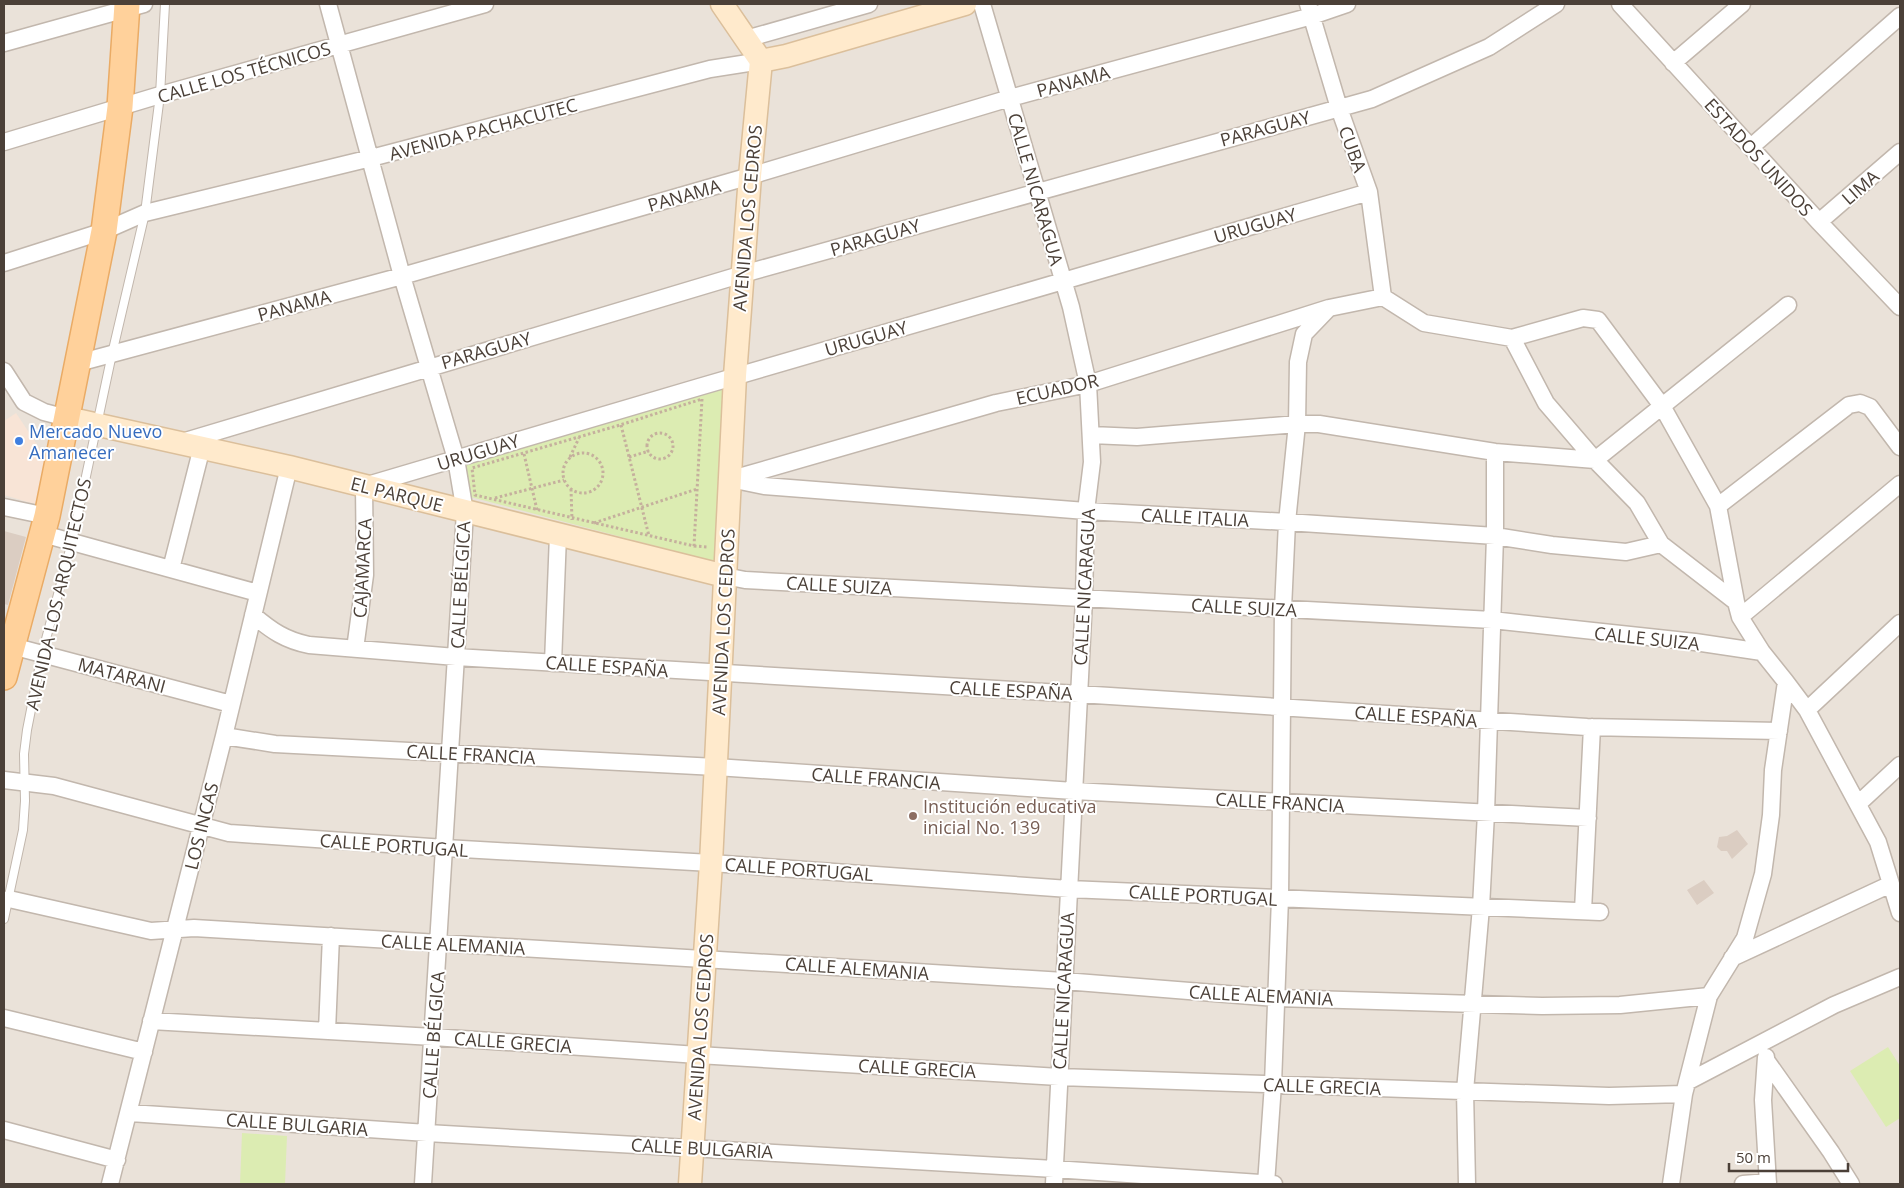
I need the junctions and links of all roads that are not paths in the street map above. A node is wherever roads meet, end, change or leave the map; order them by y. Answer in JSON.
{"nodes":[{"id":1,"x":164,"y":4,"type":"edge"},
{"id":2,"x":328,"y":4,"type":"edge"},
{"id":3,"x":485,"y":4,"type":"edge"},
{"id":4,"x":722,"y":4,"type":"edge"},
{"id":5,"x":869,"y":4,"type":"edge"},
{"id":6,"x":965,"y":4,"type":"edge"},
{"id":7,"x":982,"y":4,"type":"edge"},
{"id":8,"x":1347,"y":4,"type":"edge"},
{"id":9,"x":1556,"y":4,"type":"edge"},
{"id":10,"x":1620,"y":4,"type":"edge"},
{"id":11,"x":1742,"y":4,"type":"edge"},
{"id":12,"x":133,"y":5,"type":"edge"},
{"id":13,"x":1310,"y":10,"type":"edge"},
{"id":14,"x":1900,"y":16,"type":"edge"},
{"id":15,"x":746,"y":39,"type":"junction"},
{"id":16,"x":4,"y":43,"type":"edge"},
{"id":17,"x":341,"y":44,"type":"junction"},
{"id":18,"x":761,"y":61,"type":"junction"},
{"id":19,"x":1673,"y":63,"type":"junction"},
{"id":20,"x":160,"y":95,"type":"junction"},
{"id":21,"x":1010,"y":98,"type":"junction"},
{"id":22,"x":120,"y":107,"type":"junction"},
{"id":23,"x":1339,"y":108,"type":"junction"},
{"id":24,"x":4,"y":142,"type":"edge"},
{"id":25,"x":1751,"y":147,"type":"junction"},
{"id":26,"x":1900,"y":152,"type":"edge"},
{"id":27,"x":372,"y":158,"type":"junction"},
{"id":28,"x":750,"y":176,"type":"junction"},
{"id":29,"x":1037,"y":191,"type":"junction"},
{"id":30,"x":1369,"y":192,"type":"junction"},
{"id":31,"x":145,"y":213,"type":"junction"},
{"id":32,"x":1819,"y":222,"type":"junction"},
{"id":33,"x":104,"y":231,"type":"junction"},
{"id":34,"x":4,"y":263,"type":"edge"},
{"id":35,"x":742,"y":274,"type":"junction"},
{"id":36,"x":402,"y":276,"type":"junction"},
{"id":37,"x":1063,"y":281,"type":"junction"},
{"id":38,"x":1383,"y":296,"type":"junction"},
{"id":39,"x":1788,"y":305,"type":"dead end"},
{"id":40,"x":1328,"y":308,"type":"junction"},
{"id":41,"x":1900,"y":308,"type":"edge"},
{"id":42,"x":1512,"y":338,"type":"junction"},
{"id":43,"x":112,"y":354,"type":"junction"},
{"id":44,"x":78,"y":363,"type":"junction"},
{"id":45,"x":430,"y":367,"type":"junction"},
{"id":46,"x":4,"y":371,"type":"edge"},
{"id":47,"x":735,"y":376,"type":"junction"},
{"id":48,"x":1088,"y":384,"type":"junction"},
{"id":49,"x":1662,"y":406,"type":"junction"},
{"id":50,"x":68,"y":418,"type":"junction"},
{"id":51,"x":98,"y":424,"type":"junction"},
{"id":52,"x":1297,"y":424,"type":"junction"},
{"id":53,"x":1091,"y":435,"type":"junction"},
{"id":54,"x":192,"y":444,"type":"junction"},
{"id":55,"x":1900,"y":447,"type":"edge"},
{"id":56,"x":1495,"y":452,"type":"junction"},
{"id":57,"x":456,"y":459,"type":"junction"},
{"id":58,"x":1595,"y":460,"type":"junction"},
{"id":59,"x":290,"y":467,"type":"junction"},
{"id":60,"x":730,"y":479,"type":"junction"},
{"id":61,"x":1900,"y":484,"type":"edge"},
{"id":62,"x":364,"y":486,"type":"junction"},
{"id":63,"x":1718,"y":506,"type":"junction"},
{"id":64,"x":4,"y":507,"type":"edge"},
{"id":65,"x":1086,"y":511,"type":"junction"},
{"id":66,"x":465,"y":512,"type":"junction"},
{"id":67,"x":1288,"y":522,"type":"junction"},
{"id":68,"x":45,"y":525,"type":"junction"},
{"id":69,"x":567,"y":530,"type":"junction"},
{"id":70,"x":1496,"y":536,"type":"junction"},
{"id":71,"x":72,"y":542,"type":"junction"},
{"id":72,"x":1661,"y":544,"type":"junction"},
{"id":73,"x":171,"y":569,"type":"junction"},
{"id":74,"x":725,"y":576,"type":"junction"},
{"id":75,"x":258,"y":593,"type":"junction"},
{"id":76,"x":1084,"y":598,"type":"junction"},
{"id":77,"x":1283,"y":609,"type":"junction"},
{"id":78,"x":1738,"y":610,"type":"junction"},
{"id":79,"x":253,"y":615,"type":"junction"},
{"id":80,"x":1492,"y":620,"type":"junction"},
{"id":81,"x":1900,"y":623,"type":"edge"},
{"id":82,"x":12,"y":646,"type":"junction"},
{"id":83,"x":355,"y":649,"type":"junction"},
{"id":84,"x":1762,"y":652,"type":"junction"},
{"id":85,"x":42,"y":654,"type":"junction"},
{"id":86,"x":456,"y":656,"type":"junction"},
{"id":87,"x":553,"y":663,"type":"junction"},
{"id":88,"x":720,"y":673,"type":"junction"},
{"id":89,"x":4,"y":677,"type":"edge"},
{"id":90,"x":1786,"y":682,"type":"junction"},
{"id":91,"x":1079,"y":694,"type":"junction"},
{"id":92,"x":231,"y":704,"type":"junction"},
{"id":93,"x":1283,"y":707,"type":"junction"},
{"id":94,"x":1807,"y":710,"type":"junction"},
{"id":95,"x":1488,"y":721,"type":"junction"},
{"id":96,"x":1592,"y":728,"type":"junction"},
{"id":97,"x":1779,"y":731,"type":"junction"},
{"id":98,"x":224,"y":736,"type":"junction"},
{"id":99,"x":451,"y":753,"type":"junction"},
{"id":100,"x":1900,"y":765,"type":"edge"},
{"id":101,"x":716,"y":767,"type":"junction"},
{"id":102,"x":4,"y":780,"type":"edge"},
{"id":103,"x":25,"y":782,"type":"junction"},
{"id":104,"x":1074,"y":792,"type":"junction"},
{"id":105,"x":1281,"y":802,"type":"junction"},
{"id":106,"x":1858,"y":804,"type":"junction"},
{"id":107,"x":1486,"y":813,"type":"junction"},
{"id":108,"x":1588,"y":818,"type":"junction"},
{"id":109,"x":201,"y":826,"type":"junction"},
{"id":110,"x":445,"y":848,"type":"junction"},
{"id":111,"x":711,"y":863,"type":"junction"},
{"id":112,"x":1891,"y":884,"type":"junction"},
{"id":113,"x":1069,"y":889,"type":"junction"},
{"id":114,"x":1280,"y":898,"type":"junction"},
{"id":115,"x":9,"y":899,"type":"junction"},
{"id":116,"x":1481,"y":907,"type":"junction"},
{"id":117,"x":1583,"y":911,"type":"junction"},
{"id":118,"x":1600,"y":912,"type":"dead end"},
{"id":119,"x":1900,"y":912,"type":"edge"},
{"id":120,"x":4,"y":920,"type":"edge"},
{"id":121,"x":175,"y":929,"type":"junction"},
{"id":122,"x":331,"y":936,"type":"junction"},
{"id":123,"x":439,"y":943,"type":"junction"},
{"id":124,"x":1732,"y":958,"type":"junction"},
{"id":125,"x":705,"y":959,"type":"junction"},
{"id":126,"x":1900,"y":977,"type":"edge"},
{"id":127,"x":1064,"y":981,"type":"junction"},
{"id":128,"x":1709,"y":996,"type":"junction"},
{"id":129,"x":1277,"y":998,"type":"junction"},
{"id":130,"x":1473,"y":1003,"type":"junction"},
{"id":131,"x":4,"y":1018,"type":"edge"},
{"id":132,"x":151,"y":1021,"type":"junction"},
{"id":133,"x":327,"y":1031,"type":"junction"},
{"id":134,"x":433,"y":1037,"type":"junction"},
{"id":135,"x":1768,"y":1040,"type":"junction"},
{"id":136,"x":144,"y":1052,"type":"junction"},
{"id":137,"x":698,"y":1055,"type":"junction"},
{"id":138,"x":1766,"y":1060,"type":"junction"},
{"id":139,"x":1059,"y":1077,"type":"junction"},
{"id":140,"x":1274,"y":1084,"type":"junction"},
{"id":141,"x":1685,"y":1088,"type":"junction"},
{"id":142,"x":1465,"y":1091,"type":"junction"},
{"id":143,"x":130,"y":1112,"type":"junction"},
{"id":144,"x":4,"y":1130,"type":"edge"},
{"id":145,"x":427,"y":1133,"type":"junction"},
{"id":146,"x":692,"y":1148,"type":"junction"},
{"id":147,"x":117,"y":1160,"type":"junction"},
{"id":148,"x":1054,"y":1177,"type":"edge"},
{"id":149,"x":1768,"y":1183,"type":"edge"},
{"id":150,"x":110,"y":1184,"type":"edge"},
{"id":151,"x":424,"y":1184,"type":"edge"},
{"id":152,"x":690,"y":1184,"type":"edge"},
{"id":153,"x":1266,"y":1184,"type":"edge"},
{"id":154,"x":1274,"y":1184,"type":"edge"},
{"id":155,"x":1467,"y":1184,"type":"edge"},
{"id":156,"x":1671,"y":1184,"type":"edge"},
{"id":157,"x":1743,"y":1184,"type":"edge"},
{"id":158,"x":1851,"y":1184,"type":"edge"}],
"edges":[{"from":1,"to":20,"type":"lane","name":"AVENIDA LOS ARQUITECTOS"},
{"from":2,"to":17,"type":"street","name":"CALLE BÉLGICA"},
{"from":3,"to":17,"type":"street","name":"CALLE LOS TÉCNICOS"},
{"from":4,"to":15,"type":"main road"},
{"from":5,"to":15,"type":"street"},
{"from":6,"to":18,"type":"main road","name":"AVENIDA PACHACUTEC"},
{"from":7,"to":21,"type":"street","name":"CALLE NICARAGUA"},
{"from":8,"to":13,"type":"street","name":"PANAMA"},
{"from":9,"to":23,"type":"street","name":"PARAGUAY"},
{"from":10,"to":19,"type":"street","name":"ESTADOS UNIDOS"},
{"from":11,"to":19,"type":"street"},
{"from":12,"to":16,"type":"street"},
{"from":12,"to":22,"type":"main road","name":"AVENIDA LOS ARQUITECTOS"},
{"from":13,"to":21,"type":"street","name":"PANAMA"},
{"from":13,"to":23,"type":"street","name":"CUBA"},
{"from":14,"to":25,"type":"street"},
{"from":15,"to":18,"type":"main road"},
{"from":17,"to":20,"type":"street","name":"CALLE LOS TÉCNICOS"},
{"from":17,"to":27,"type":"street","name":"CALLE BÉLGICA"},
{"from":18,"to":27,"type":"street","name":"AVENIDA PACHACUTEC"},
{"from":18,"to":28,"type":"main road","name":"AVENIDA LOS CEDROS"},
{"from":19,"to":25,"type":"street","name":"ESTADOS UNIDOS"},
{"from":20,"to":22,"type":"street","name":"CALLE LOS TÉCNICOS"},
{"from":20,"to":31,"type":"lane","name":"AVENIDA LOS ARQUITECTOS"},
{"from":21,"to":28,"type":"street","name":"PANAMA"},
{"from":21,"to":29,"type":"street","name":"CALLE NICARAGUA"},
{"from":22,"to":24,"type":"street","name":"CALLE LOS TÉCNICOS"},
{"from":22,"to":33,"type":"main road","name":"AVENIDA LOS ARQUITECTOS"},
{"from":23,"to":29,"type":"street","name":"PARAGUAY"},
{"from":23,"to":30,"type":"street","name":"CUBA"},
{"from":25,"to":32,"type":"street","name":"ESTADOS UNIDOS"},
{"from":26,"to":32,"type":"street","name":"LIMA"},
{"from":27,"to":31,"type":"street","name":"AVENIDA PACHACUTEC"},
{"from":27,"to":36,"type":"street","name":"CALLE BÉLGICA"},
{"from":28,"to":35,"type":"main road","name":"AVENIDA LOS CEDROS"},
{"from":28,"to":36,"type":"street","name":"PANAMA"},
{"from":29,"to":35,"type":"street","name":"PARAGUAY"},
{"from":29,"to":37,"type":"street","name":"CALLE NICARAGUA"},
{"from":30,"to":37,"type":"street","name":"URUGUAY"},
{"from":30,"to":38,"type":"street","name":"CUBA"},
{"from":31,"to":33,"type":"street","name":"AVENIDA PACHACUTEC"},
{"from":31,"to":43,"type":"lane","name":"AVENIDA LOS ARQUITECTOS"},
{"from":32,"to":41,"type":"street","name":"ESTADOS UNIDOS"},
{"from":33,"to":34,"type":"street","name":"AVENIDA PACHACUTEC"},
{"from":33,"to":44,"type":"main road","name":"AVENIDA LOS ARQUITECTOS"},
{"from":35,"to":45,"type":"street","name":"PARAGUAY"},
{"from":35,"to":47,"type":"main road","name":"AVENIDA LOS CEDROS"},
{"from":36,"to":43,"type":"street","name":"PANAMA"},
{"from":36,"to":45,"type":"street","name":"CALLE BÉLGICA"},
{"from":37,"to":47,"type":"street","name":"URUGUAY"},
{"from":37,"to":48,"type":"street","name":"CALLE NICARAGUA"},
{"from":38,"to":40,"type":"street","name":"ECUADOR"},
{"from":38,"to":42,"type":"street"},
{"from":39,"to":49,"type":"street"},
{"from":40,"to":48,"type":"street","name":"ECUADOR"},
{"from":40,"to":52,"type":"street"},
{"from":42,"to":49,"type":"street"},
{"from":42,"to":58,"type":"street"},
{"from":43,"to":44,"type":"street","name":"PANAMA"},
{"from":43,"to":51,"type":"lane","name":"AVENIDA LOS ARQUITECTOS"},
{"from":44,"to":50,"type":"main road","name":"AVENIDA LOS ARQUITECTOS"},
{"from":45,"to":54,"type":"street","name":"PARAGUAY"},
{"from":45,"to":57,"type":"street","name":"CALLE BÉLGICA"},
{"from":46,"to":50,"type":"street"},
{"from":47,"to":57,"type":"street","name":"URUGUAY"},
{"from":47,"to":60,"type":"main road","name":"AVENIDA LOS CEDROS"},
{"from":48,"to":53,"type":"street","name":"CALLE NICARAGUA"},
{"from":48,"to":60,"type":"street","name":"ECUADOR"},
{"from":49,"to":58,"type":"street"},
{"from":49,"to":63,"type":"street"},
{"from":50,"to":51,"type":"main road","name":"EL PARQUE"},
{"from":50,"to":68,"type":"main road","name":"AVENIDA LOS ARQUITECTOS"},
{"from":51,"to":54,"type":"main road","name":"EL PARQUE"},
{"from":51,"to":71,"type":"lane","name":"AVENIDA LOS ARQUITECTOS"},
{"from":52,"to":53,"type":"street"},
{"from":52,"to":56,"type":"street"},
{"from":52,"to":67,"type":"street"},
{"from":53,"to":65,"type":"street","name":"CALLE NICARAGUA"},
{"from":54,"to":59,"type":"main road","name":"EL PARQUE"},
{"from":54,"to":73,"type":"street"},
{"from":55,"to":63,"type":"street"},
{"from":56,"to":58,"type":"street"},
{"from":56,"to":70,"type":"street"},
{"from":57,"to":62,"type":"street","name":"URUGUAY"},
{"from":57,"to":66,"type":"street","name":"CALLE BÉLGICA"},
{"from":58,"to":72,"type":"street"},
{"from":59,"to":62,"type":"main road","name":"EL PARQUE"},
{"from":59,"to":75,"type":"street","name":"LOS INCAS"},
{"from":60,"to":65,"type":"street","name":"CALLE ITALIA"},
{"from":60,"to":74,"type":"main road","name":"AVENIDA LOS CEDROS"},
{"from":61,"to":78,"type":"street"},
{"from":62,"to":66,"type":"main road","name":"EL PARQUE"},
{"from":62,"to":83,"type":"street","name":"CAJAMARCA"},
{"from":63,"to":78,"type":"street"},
{"from":64,"to":68,"type":"street"},
{"from":65,"to":67,"type":"street","name":"CALLE ITALIA"},
{"from":65,"to":76,"type":"street","name":"CALLE NICARAGUA"},
{"from":66,"to":69,"type":"main road","name":"EL PARQUE"},
{"from":66,"to":86,"type":"street","name":"CALLE BÉLGICA"},
{"from":67,"to":70,"type":"street","name":"CALLE ITALIA"},
{"from":67,"to":77,"type":"street"},
{"from":68,"to":71,"type":"street"},
{"from":68,"to":82,"type":"main road","name":"AVENIDA LOS ARQUITECTOS"},
{"from":69,"to":74,"type":"main road","name":"EL PARQUE"},
{"from":69,"to":87,"type":"street"},
{"from":70,"to":72,"type":"street","name":"CALLE ITALIA"},
{"from":70,"to":80,"type":"street"},
{"from":71,"to":73,"type":"street"},
{"from":71,"to":85,"type":"lane","name":"AVENIDA LOS ARQUITECTOS"},
{"from":72,"to":78,"type":"street"},
{"from":73,"to":75,"type":"street"},
{"from":74,"to":76,"type":"street","name":"CALLE SUIZA"},
{"from":74,"to":88,"type":"main road","name":"AVENIDA LOS CEDROS"},
{"from":75,"to":79,"type":"street","name":"LOS INCAS"},
{"from":76,"to":77,"type":"street","name":"CALLE SUIZA"},
{"from":76,"to":91,"type":"street","name":"CALLE NICARAGUA"},
{"from":77,"to":80,"type":"street","name":"CALLE SUIZA"},
{"from":77,"to":93,"type":"street"},
{"from":78,"to":84,"type":"street"},
{"from":79,"to":83,"type":"street","name":"CALLE ESPAÑA"},
{"from":79,"to":92,"type":"street","name":"LOS INCAS"},
{"from":80,"to":84,"type":"street","name":"CALLE SUIZA"},
{"from":80,"to":95,"type":"street"},
{"from":81,"to":94,"type":"street"},
{"from":82,"to":85,"type":"street","name":"MATARANI"},
{"from":82,"to":89,"type":"main road","name":"AVENIDA LOS ARQUITECTOS"},
{"from":83,"to":86,"type":"street","name":"CALLE ESPAÑA"},
{"from":84,"to":90,"type":"street"},
{"from":85,"to":92,"type":"street","name":"MATARANI"},
{"from":85,"to":103,"type":"lane","name":"AVENIDA LOS ARQUITECTOS"},
{"from":86,"to":87,"type":"street","name":"CALLE ESPAÑA"},
{"from":86,"to":99,"type":"street","name":"CALLE BÉLGICA"},
{"from":87,"to":88,"type":"street","name":"CALLE ESPAÑA"},
{"from":88,"to":91,"type":"street","name":"CALLE ESPAÑA"},
{"from":88,"to":101,"type":"main road","name":"AVENIDA LOS CEDROS"},
{"from":90,"to":94,"type":"street"},
{"from":90,"to":97,"type":"street"},
{"from":91,"to":93,"type":"street","name":"CALLE ESPAÑA"},
{"from":91,"to":104,"type":"street","name":"CALLE NICARAGUA"},
{"from":92,"to":98,"type":"street","name":"LOS INCAS"},
{"from":93,"to":95,"type":"street","name":"CALLE ESPAÑA"},
{"from":93,"to":105,"type":"street"},
{"from":94,"to":106,"type":"street"},
{"from":95,"to":96,"type":"street","name":"CALLE ESPAÑA"},
{"from":95,"to":107,"type":"street"},
{"from":96,"to":97,"type":"street","name":"CALLE ESPAÑA"},
{"from":96,"to":108,"type":"street"},
{"from":97,"to":124,"type":"street"},
{"from":98,"to":99,"type":"street","name":"CALLE FRANCIA"},
{"from":98,"to":109,"type":"street","name":"LOS INCAS"},
{"from":99,"to":101,"type":"street","name":"CALLE FRANCIA"},
{"from":99,"to":110,"type":"street","name":"CALLE BÉLGICA"},
{"from":100,"to":106,"type":"street"},
{"from":101,"to":104,"type":"street","name":"CALLE FRANCIA"},
{"from":101,"to":111,"type":"main road","name":"AVENIDA LOS CEDROS"},
{"from":102,"to":103,"type":"street","name":"CALLE PORTUGAL"},
{"from":103,"to":109,"type":"street","name":"CALLE PORTUGAL"},
{"from":103,"to":115,"type":"lane","name":"AVENIDA LOS ARQUITECTOS"},
{"from":104,"to":105,"type":"street","name":"CALLE FRANCIA"},
{"from":104,"to":113,"type":"street","name":"CALLE NICARAGUA"},
{"from":105,"to":107,"type":"street","name":"CALLE FRANCIA"},
{"from":105,"to":114,"type":"street"},
{"from":106,"to":112,"type":"street"},
{"from":107,"to":108,"type":"street","name":"CALLE FRANCIA"},
{"from":107,"to":116,"type":"street"},
{"from":108,"to":117,"type":"street"},
{"from":109,"to":110,"type":"street","name":"CALLE PORTUGAL"},
{"from":109,"to":121,"type":"street","name":"LOS INCAS"},
{"from":110,"to":111,"type":"street","name":"CALLE PORTUGAL"},
{"from":110,"to":123,"type":"street","name":"CALLE BÉLGICA"},
{"from":111,"to":113,"type":"street","name":"CALLE PORTUGAL"},
{"from":111,"to":125,"type":"main road","name":"AVENIDA LOS CEDROS"},
{"from":112,"to":119,"type":"street"},
{"from":112,"to":124,"type":"street"},
{"from":113,"to":114,"type":"street","name":"CALLE PORTUGAL"},
{"from":113,"to":127,"type":"street","name":"CALLE NICARAGUA"},
{"from":114,"to":116,"type":"street","name":"CALLE PORTUGAL"},
{"from":114,"to":129,"type":"street"},
{"from":115,"to":120,"type":"lane","name":"AVENIDA LOS ARQUITECTOS"},
{"from":115,"to":121,"type":"street","name":"CALLE ALEMANIA"},
{"from":116,"to":117,"type":"street","name":"CALLE PORTUGAL"},
{"from":116,"to":130,"type":"street"},
{"from":117,"to":118,"type":"street","name":"CALLE PORTUGAL"},
{"from":121,"to":122,"type":"street","name":"CALLE ALEMANIA"},
{"from":121,"to":132,"type":"street","name":"LOS INCAS"},
{"from":122,"to":123,"type":"street","name":"CALLE ALEMANIA"},
{"from":122,"to":133,"type":"street"},
{"from":123,"to":125,"type":"street","name":"CALLE ALEMANIA"},
{"from":123,"to":134,"type":"street","name":"CALLE BÉLGICA"},
{"from":124,"to":128,"type":"street"},
{"from":125,"to":127,"type":"street","name":"CALLE ALEMANIA"},
{"from":125,"to":137,"type":"main road","name":"AVENIDA LOS CEDROS"},
{"from":126,"to":135,"type":"street"},
{"from":127,"to":129,"type":"street","name":"CALLE ALEMANIA"},
{"from":127,"to":139,"type":"street","name":"CALLE NICARAGUA"},
{"from":128,"to":130,"type":"street","name":"CALLE ALEMANIA"},
{"from":128,"to":141,"type":"street"},
{"from":129,"to":130,"type":"street","name":"CALLE ALEMANIA"},
{"from":129,"to":140,"type":"street"},
{"from":130,"to":142,"type":"street"},
{"from":131,"to":136,"type":"street"},
{"from":132,"to":133,"type":"street","name":"CALLE GRECIA"},
{"from":132,"to":136,"type":"street","name":"LOS INCAS"},
{"from":133,"to":134,"type":"street","name":"CALLE GRECIA"},
{"from":134,"to":137,"type":"street","name":"CALLE GRECIA"},
{"from":134,"to":145,"type":"street","name":"CALLE BÉLGICA"},
{"from":135,"to":138,"type":"street"},
{"from":135,"to":141,"type":"street"},
{"from":136,"to":143,"type":"street","name":"LOS INCAS"},
{"from":137,"to":139,"type":"street","name":"CALLE GRECIA"},
{"from":137,"to":146,"type":"main road","name":"AVENIDA LOS CEDROS"},
{"from":138,"to":149,"type":"street"},
{"from":138,"to":158,"type":"street"},
{"from":139,"to":140,"type":"street","name":"CALLE GRECIA"},
{"from":139,"to":148,"type":"street","name":"CALLE NICARAGUA"},
{"from":140,"to":142,"type":"street","name":"CALLE GRECIA"},
{"from":140,"to":153,"type":"street"},
{"from":141,"to":142,"type":"street","name":"CALLE GRECIA"},
{"from":141,"to":156,"type":"street"},
{"from":142,"to":155,"type":"street"},
{"from":143,"to":145,"type":"street","name":"CALLE BULGARIA"},
{"from":143,"to":147,"type":"street","name":"LOS INCAS"},
{"from":144,"to":147,"type":"street"},
{"from":145,"to":146,"type":"street","name":"CALLE BULGARIA"},
{"from":145,"to":151,"type":"street","name":"CALLE BÉLGICA"},
{"from":146,"to":148,"type":"street","name":"CALLE BULGARIA"},
{"from":146,"to":152,"type":"main road","name":"AVENIDA LOS CEDROS"},
{"from":147,"to":150,"type":"street","name":"LOS INCAS"},
{"from":148,"to":153,"type":"street","name":"CALLE BULGARIA"},
{"from":149,"to":157,"type":"street"},
{"from":153,"to":154,"type":"street","name":"CALLE BULGARIA"}]}
